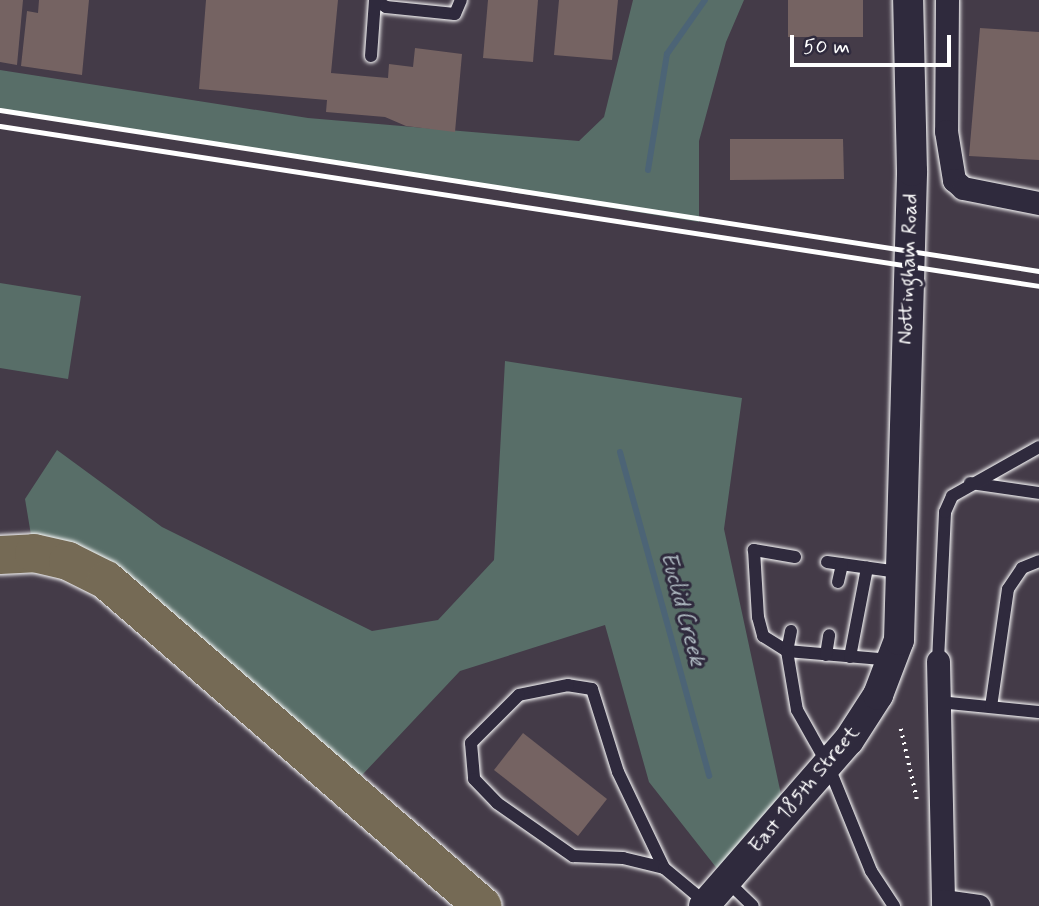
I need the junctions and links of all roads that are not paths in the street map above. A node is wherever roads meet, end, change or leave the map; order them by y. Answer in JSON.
{"nodes":[{"id":1,"x":375,"y":0,"type":"edge"},
{"id":2,"x":461,"y":0,"type":"edge"},
{"id":3,"x":908,"y":0,"type":"edge"},
{"id":4,"x":947,"y":0,"type":"edge"},
{"id":5,"x":371,"y":56,"type":"dead end"},
{"id":6,"x":1039,"y":203,"type":"edge"},
{"id":7,"x":1039,"y":447,"type":"edge"},
{"id":8,"x":970,"y":484,"type":"junction"},
{"id":9,"x":1039,"y":493,"type":"edge"},
{"id":10,"x":899,"y":538,"type":"joint"},
{"id":11,"x":0,"y":555,"type":"edge"},
{"id":12,"x":795,"y":557,"type":"dead end"},
{"id":13,"x":827,"y":562,"type":"dead end"},
{"id":14,"x":1039,"y":562,"type":"edge"},
{"id":15,"x":842,"y":564,"type":"junction"},
{"id":16,"x":867,"y":568,"type":"junction"},
{"id":17,"x":898,"y":572,"type":"junction"},
{"id":18,"x":838,"y":582,"type":"dead end"},
{"id":19,"x":791,"y":631,"type":"dead end"},
{"id":20,"x":829,"y":635,"type":"dead end"},
{"id":21,"x":787,"y":651,"type":"junction"},
{"id":22,"x":826,"y":655,"type":"junction"},
{"id":23,"x":850,"y":657,"type":"junction"},
{"id":24,"x":891,"y":660,"type":"junction"},
{"id":25,"x":938,"y":661,"type":"joint"},
{"id":26,"x":939,"y":702,"type":"junction"},
{"id":27,"x":990,"y":707,"type":"junction"},
{"id":28,"x":1039,"y":712,"type":"edge"},
{"id":29,"x":828,"y":765,"type":"junction"},
{"id":30,"x":428,"y":859,"type":"junction"},
{"id":31,"x":664,"y":868,"type":"junction"},
{"id":32,"x":726,"y":880,"type":"junction"},
{"id":33,"x":943,"y":903,"type":"edge"},
{"id":34,"x":705,"y":905,"type":"edge"},
{"id":35,"x":460,"y":906,"type":"edge"},
{"id":36,"x":482,"y":906,"type":"edge"},
{"id":37,"x":753,"y":906,"type":"edge"},
{"id":38,"x":894,"y":906,"type":"edge"},
{"id":39,"x":979,"y":906,"type":"edge"}],
"edges":[{"from":1,"to":2,"type":"lane"},
{"from":1,"to":5,"type":"lane"},
{"from":3,"to":10,"type":"street","name":"Nottingham Road"},
{"from":4,"to":6,"type":"street"},
{"from":7,"to":8,"type":"lane"},
{"from":8,"to":9,"type":"lane"},
{"from":8,"to":25,"type":"lane"},
{"from":10,"to":17,"type":"street","name":"East 185th Street"},
{"from":11,"to":30,"type":"highway"},
{"from":12,"to":21,"type":"lane"},
{"from":13,"to":15,"type":"lane"},
{"from":14,"to":27,"type":"lane"},
{"from":15,"to":16,"type":"lane"},
{"from":15,"to":18,"type":"lane"},
{"from":16,"to":17,"type":"lane"},
{"from":16,"to":23,"type":"lane"},
{"from":17,"to":24,"type":"street","name":"East 185th Street"},
{"from":19,"to":21,"type":"lane"},
{"from":20,"to":22,"type":"lane"},
{"from":21,"to":22,"type":"lane"},
{"from":21,"to":29,"type":"lane"},
{"from":22,"to":23,"type":"lane"},
{"from":23,"to":24,"type":"lane"},
{"from":24,"to":29,"type":"street","name":"East 185th Street"},
{"from":25,"to":26,"type":"street"},
{"from":26,"to":27,"type":"lane"},
{"from":26,"to":33,"type":"street"},
{"from":27,"to":28,"type":"lane"},
{"from":29,"to":32,"type":"street","name":"East 185th Street"},
{"from":29,"to":38,"type":"lane"},
{"from":30,"to":35,"type":"highway"},
{"from":30,"to":36,"type":"highway"},
{"from":31,"to":31,"type":"lane"},
{"from":31,"to":34,"type":"lane"},
{"from":32,"to":34,"type":"street","name":"East 185th Street"},
{"from":32,"to":37,"type":"lane"},
{"from":33,"to":39,"type":"street"}]}
